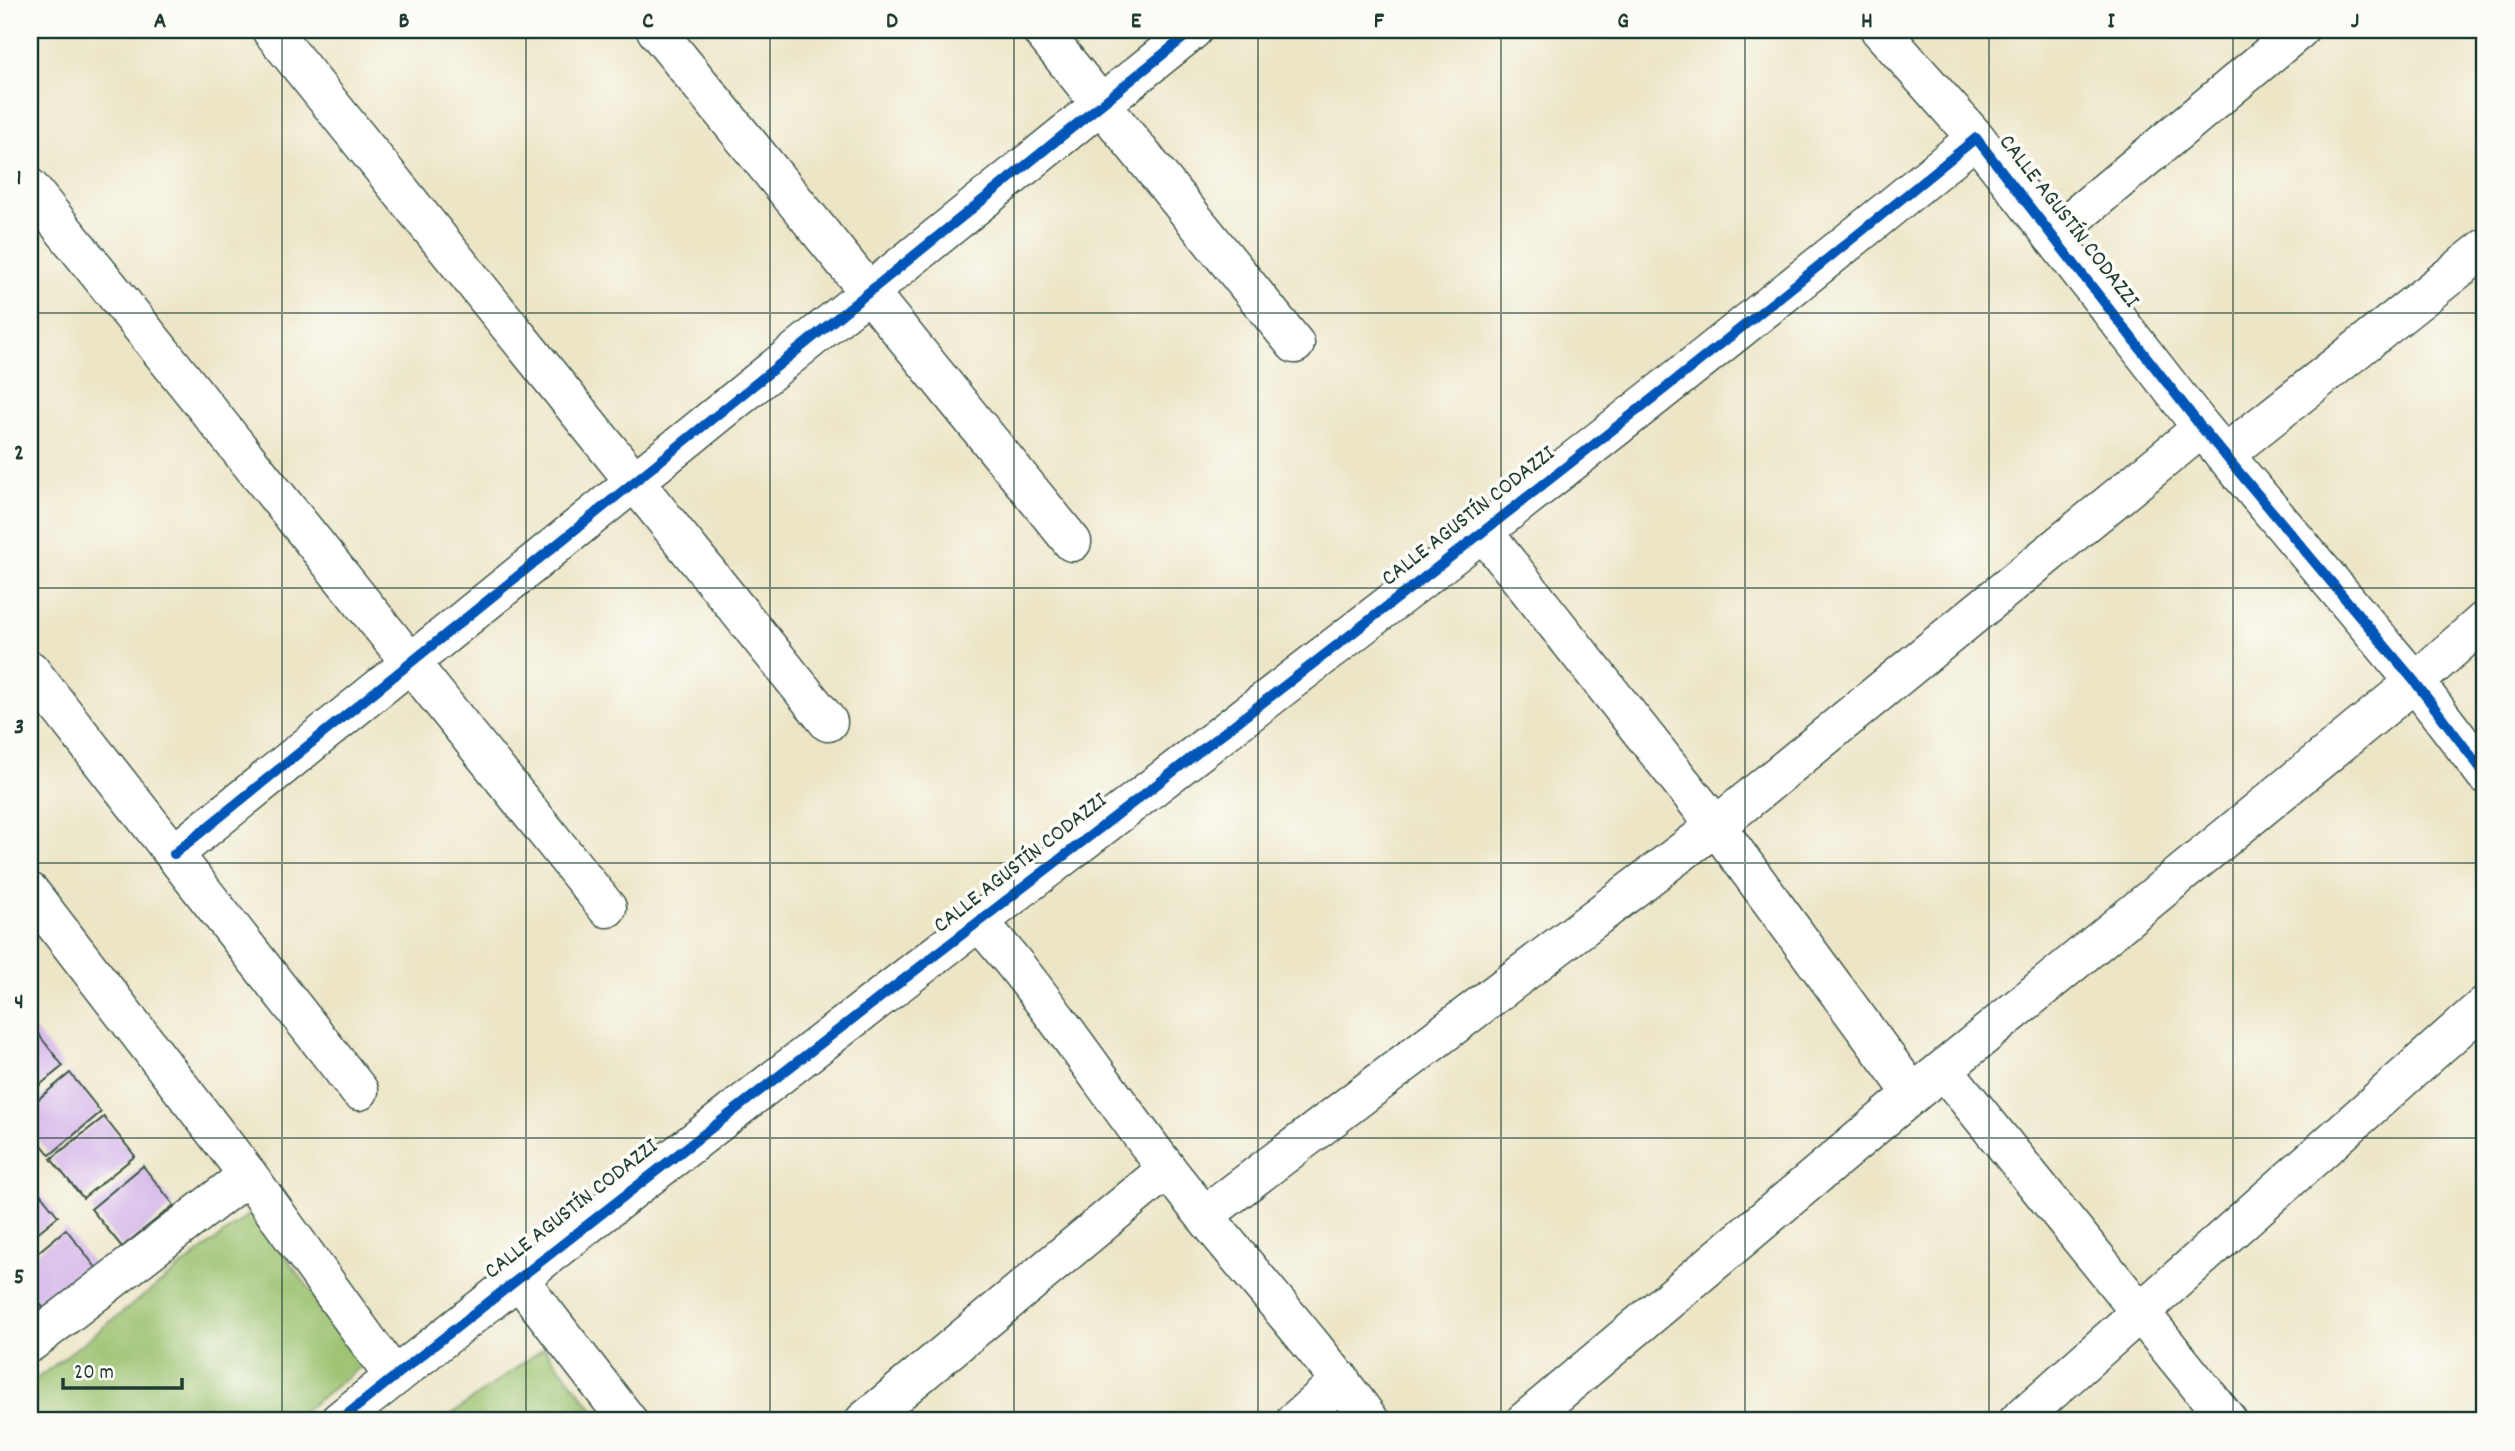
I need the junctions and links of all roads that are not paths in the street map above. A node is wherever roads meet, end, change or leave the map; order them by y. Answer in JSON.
{"nodes":[{"id":1,"x":271,"y":30,"type":"edge"},
{"id":2,"x":656,"y":30,"type":"edge"},
{"id":3,"x":1041,"y":30,"type":"edge"},
{"id":4,"x":1193,"y":30,"type":"edge"},
{"id":5,"x":1880,"y":30,"type":"edge"},
{"id":6,"x":2300,"y":30,"type":"edge"},
{"id":7,"x":1101,"y":104,"type":"junction"},
{"id":8,"x":1976,"y":138,"type":"junction"},
{"id":9,"x":30,"y":188,"type":"edge"},
{"id":10,"x":2052,"y":236,"type":"junction"},
{"id":11,"x":2485,"y":248,"type":"edge"},
{"id":12,"x":869,"y":292,"type":"junction"},
{"id":13,"x":1295,"y":344,"type":"dead end"},
{"id":14,"x":2213,"y":442,"type":"junction"},
{"id":15,"x":634,"y":481,"type":"junction"},
{"id":16,"x":1484,"y":533,"type":"junction"},
{"id":17,"x":1072,"y":542,"type":"dead end"},
{"id":18,"x":2485,"y":620,"type":"edge"},
{"id":19,"x":410,"y":662,"type":"junction"},
{"id":20,"x":30,"y":670,"type":"edge"},
{"id":21,"x":2415,"y":682,"type":"junction"},
{"id":22,"x":828,"y":722,"type":"dead end"},
{"id":23,"x":2485,"y":774,"type":"edge"},
{"id":24,"x":1716,"y":825,"type":"junction"},
{"id":25,"x":174,"y":854,"type":"junction"},
{"id":26,"x":30,"y":892,"type":"edge"},
{"id":27,"x":607,"y":908,"type":"dead end"},
{"id":28,"x":980,"y":923,"type":"junction"},
{"id":29,"x":2485,"y":1005,"type":"edge"},
{"id":30,"x":1944,"y":1070,"type":"junction"},
{"id":31,"x":359,"y":1091,"type":"dead end"},
{"id":32,"x":1913,"y":1094,"type":"junction"},
{"id":33,"x":1167,"y":1169,"type":"junction"},
{"id":34,"x":247,"y":1175,"type":"junction"},
{"id":35,"x":1205,"y":1215,"type":"junction"},
{"id":36,"x":517,"y":1278,"type":"junction"},
{"id":37,"x":2143,"y":1312,"type":"junction"},
{"id":38,"x":30,"y":1343,"type":"edge"},
{"id":39,"x":394,"y":1377,"type":"junction"},
{"id":40,"x":1341,"y":1380,"type":"junction"},
{"id":41,"x":339,"y":1421,"type":"edge"},
{"id":42,"x":628,"y":1421,"type":"edge"},
{"id":43,"x":864,"y":1421,"type":"edge"},
{"id":44,"x":1295,"y":1421,"type":"edge"},
{"id":45,"x":1370,"y":1421,"type":"edge"},
{"id":46,"x":1525,"y":1421,"type":"edge"},
{"id":47,"x":2018,"y":1421,"type":"edge"},
{"id":48,"x":2228,"y":1421,"type":"edge"}],
"edges":[{"from":1,"to":15,"type":"street"},
{"from":2,"to":12,"type":"street"},
{"from":3,"to":7,"type":"street"},
{"from":4,"to":7,"type":"street"},
{"from":5,"to":8,"type":"street"},
{"from":6,"to":10,"type":"street"},
{"from":7,"to":12,"type":"street"},
{"from":7,"to":13,"type":"street"},
{"from":8,"to":10,"type":"street","name":"CALLE AGUSTÍN CODAZZI"},
{"from":8,"to":16,"type":"street","name":"CALLE AGUSTÍN CODAZZI"},
{"from":9,"to":19,"type":"street"},
{"from":10,"to":14,"type":"street","name":"CALLE AGUSTÍN CODAZZI"},
{"from":11,"to":14,"type":"street"},
{"from":12,"to":15,"type":"street"},
{"from":12,"to":17,"type":"street"},
{"from":14,"to":21,"type":"street","name":"CALLE AGUSTÍN CODAZZI"},
{"from":14,"to":24,"type":"street"},
{"from":15,"to":19,"type":"street"},
{"from":15,"to":22,"type":"street"},
{"from":16,"to":24,"type":"street"},
{"from":16,"to":28,"type":"street","name":"CALLE AGUSTÍN CODAZZI"},
{"from":18,"to":21,"type":"street"},
{"from":19,"to":25,"type":"street"},
{"from":19,"to":27,"type":"street"},
{"from":20,"to":25,"type":"street"},
{"from":21,"to":23,"type":"street","name":"CALLE AGUSTÍN CODAZZI"},
{"from":21,"to":30,"type":"street"},
{"from":24,"to":32,"type":"street"},
{"from":24,"to":35,"type":"street"},
{"from":25,"to":31,"type":"street"},
{"from":26,"to":34,"type":"street"},
{"from":28,"to":33,"type":"street"},
{"from":28,"to":36,"type":"street","name":"CALLE AGUSTÍN CODAZZI"},
{"from":29,"to":37,"type":"street"},
{"from":30,"to":32,"type":"street"},
{"from":30,"to":37,"type":"street"},
{"from":32,"to":46,"type":"street"},
{"from":33,"to":35,"type":"street"},
{"from":33,"to":43,"type":"street"},
{"from":34,"to":38,"type":"street"},
{"from":34,"to":39,"type":"street"},
{"from":35,"to":40,"type":"street"},
{"from":36,"to":39,"type":"street","name":"CALLE AGUSTÍN CODAZZI"},
{"from":36,"to":42,"type":"street"},
{"from":37,"to":47,"type":"street"},
{"from":37,"to":48,"type":"street"},
{"from":39,"to":41,"type":"street","name":"CALLE AGUSTÍN CODAZZI"},
{"from":40,"to":44,"type":"street"},
{"from":40,"to":45,"type":"street"}]}
